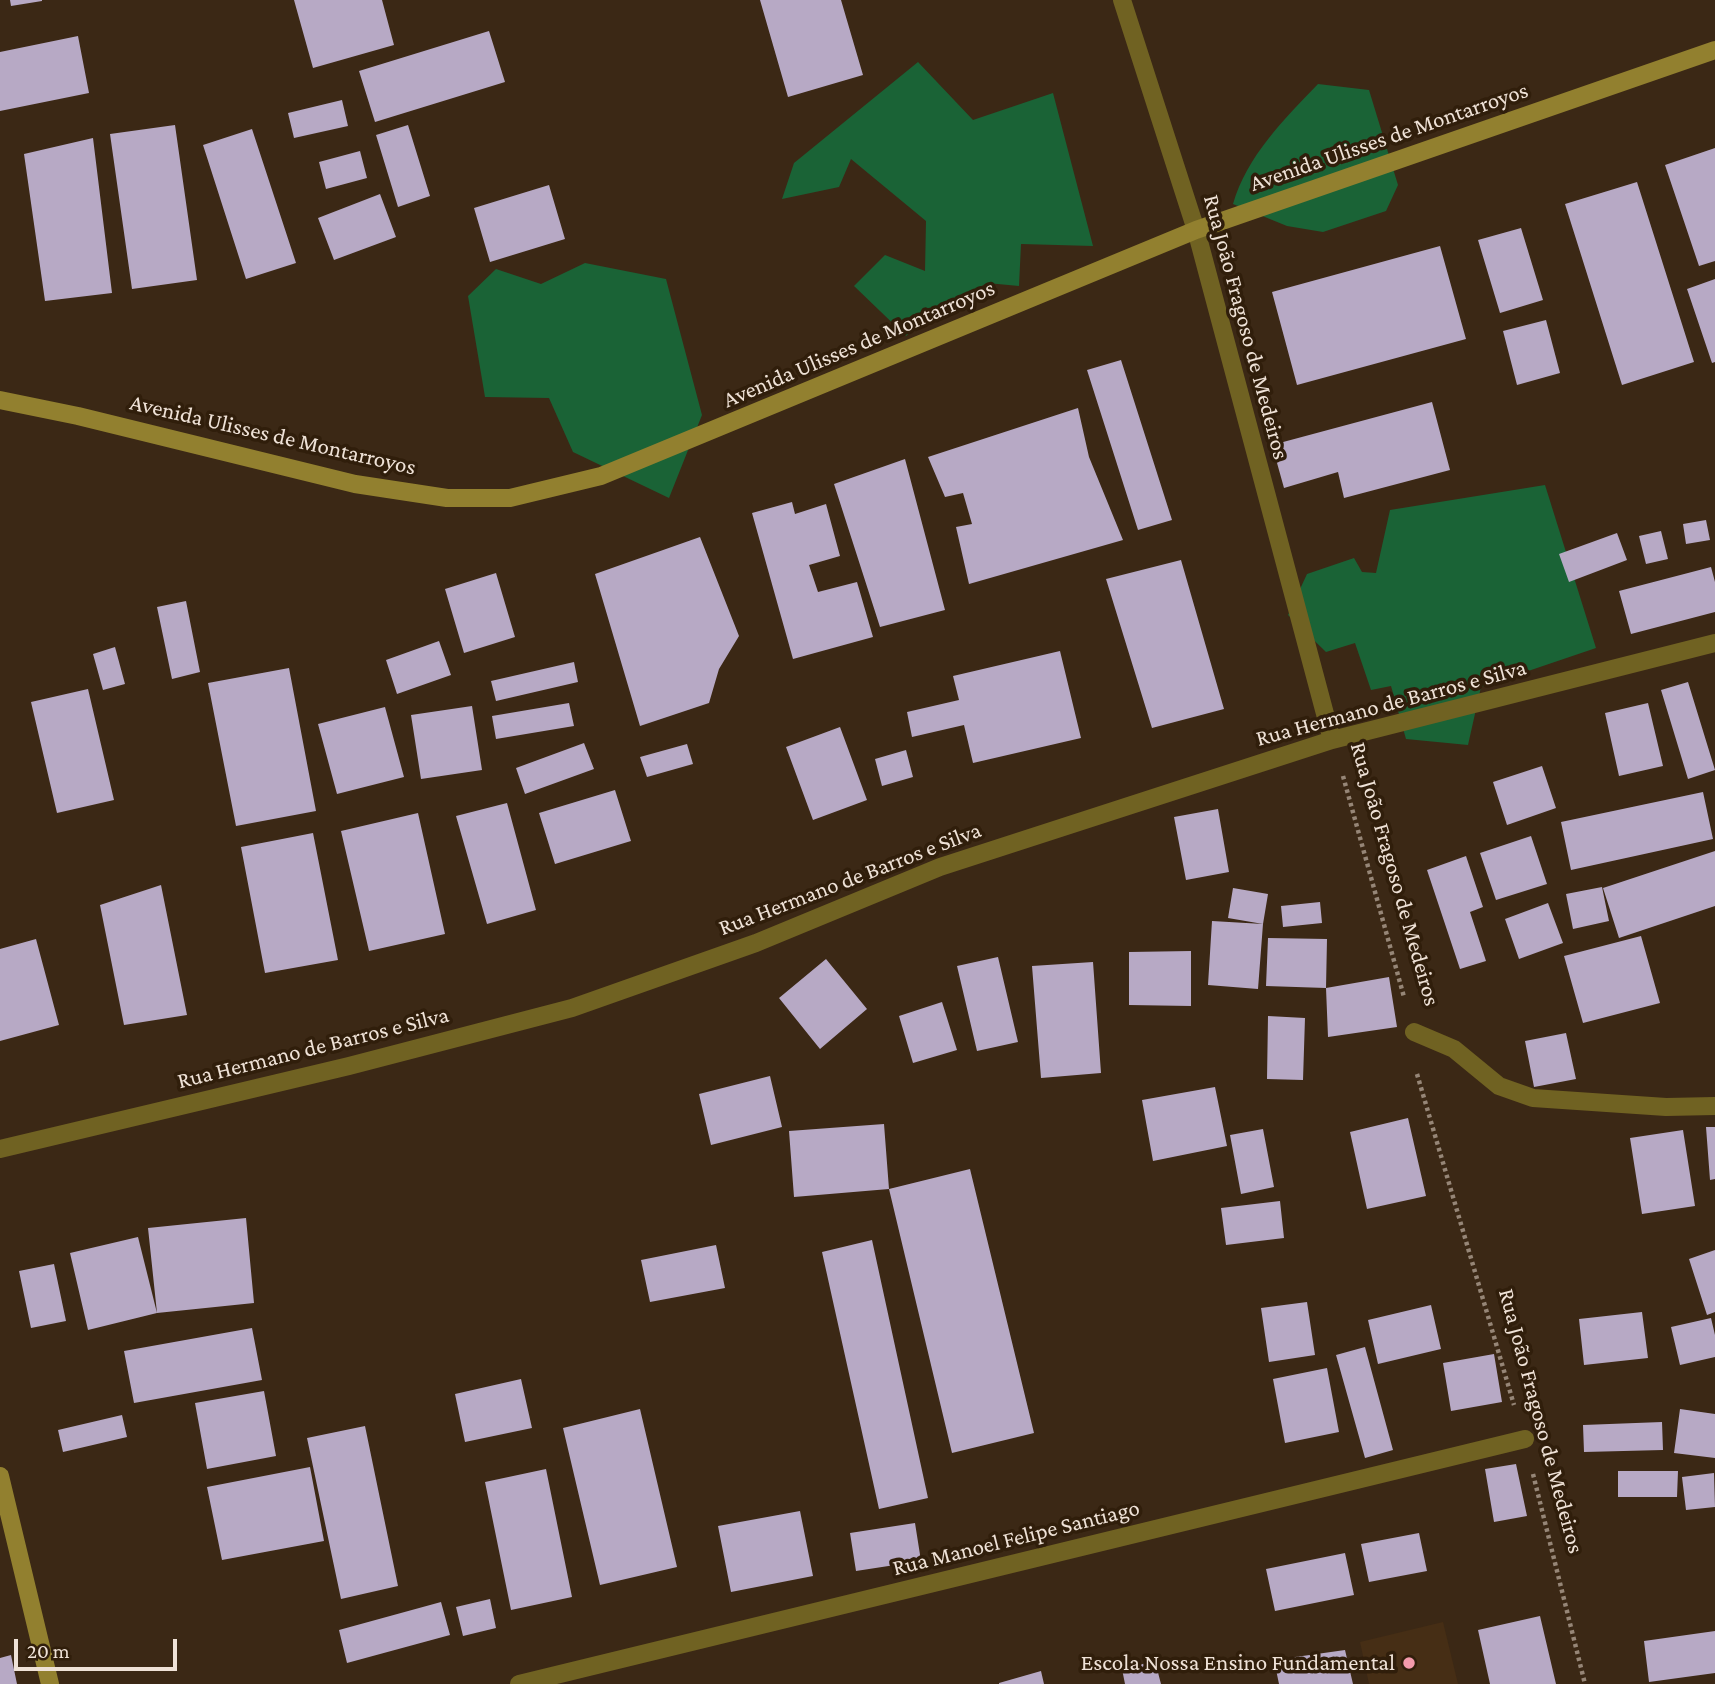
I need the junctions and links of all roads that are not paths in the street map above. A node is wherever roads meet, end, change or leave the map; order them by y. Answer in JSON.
{"nodes":[{"id":1,"x":1122,"y":0,"type":"edge"},
{"id":2,"x":1715,"y":50,"type":"edge"},
{"id":3,"x":1196,"y":230,"type":"junction"},
{"id":4,"x":0,"y":400,"type":"edge"},
{"id":5,"x":1715,"y":643,"type":"edge"},
{"id":6,"x":1332,"y":740,"type":"junction"},
{"id":7,"x":1414,"y":1032,"type":"road end"},
{"id":8,"x":1715,"y":1105,"type":"edge"},
{"id":9,"x":0,"y":1149,"type":"edge"},
{"id":10,"x":1525,"y":1439,"type":"road end"},
{"id":11,"x":0,"y":1476,"type":"edge"},
{"id":12,"x":50,"y":1684,"type":"edge"},
{"id":13,"x":519,"y":1684,"type":"edge"}],
"edges":[{"from":1,"to":3,"type":"street","name":"Rua João Fragoso de Medeiros"},
{"from":2,"to":3,"type":"street","name":"Avenida Ulisses de Montarroyos"},
{"from":3,"to":4,"type":"street","name":"Avenida Ulisses de Montarroyos"},
{"from":3,"to":6,"type":"street","name":"Rua João Fragoso de Medeiros"},
{"from":5,"to":6,"type":"street","name":"Rua Hermano de Barros e Silva"},
{"from":6,"to":9,"type":"street","name":"Rua Hermano de Barros e Silva"},
{"from":7,"to":8,"type":"street"},
{"from":10,"to":13,"type":"street","name":"Rua Manoel Felipe Santiago"},
{"from":11,"to":12,"type":"street"}]}
